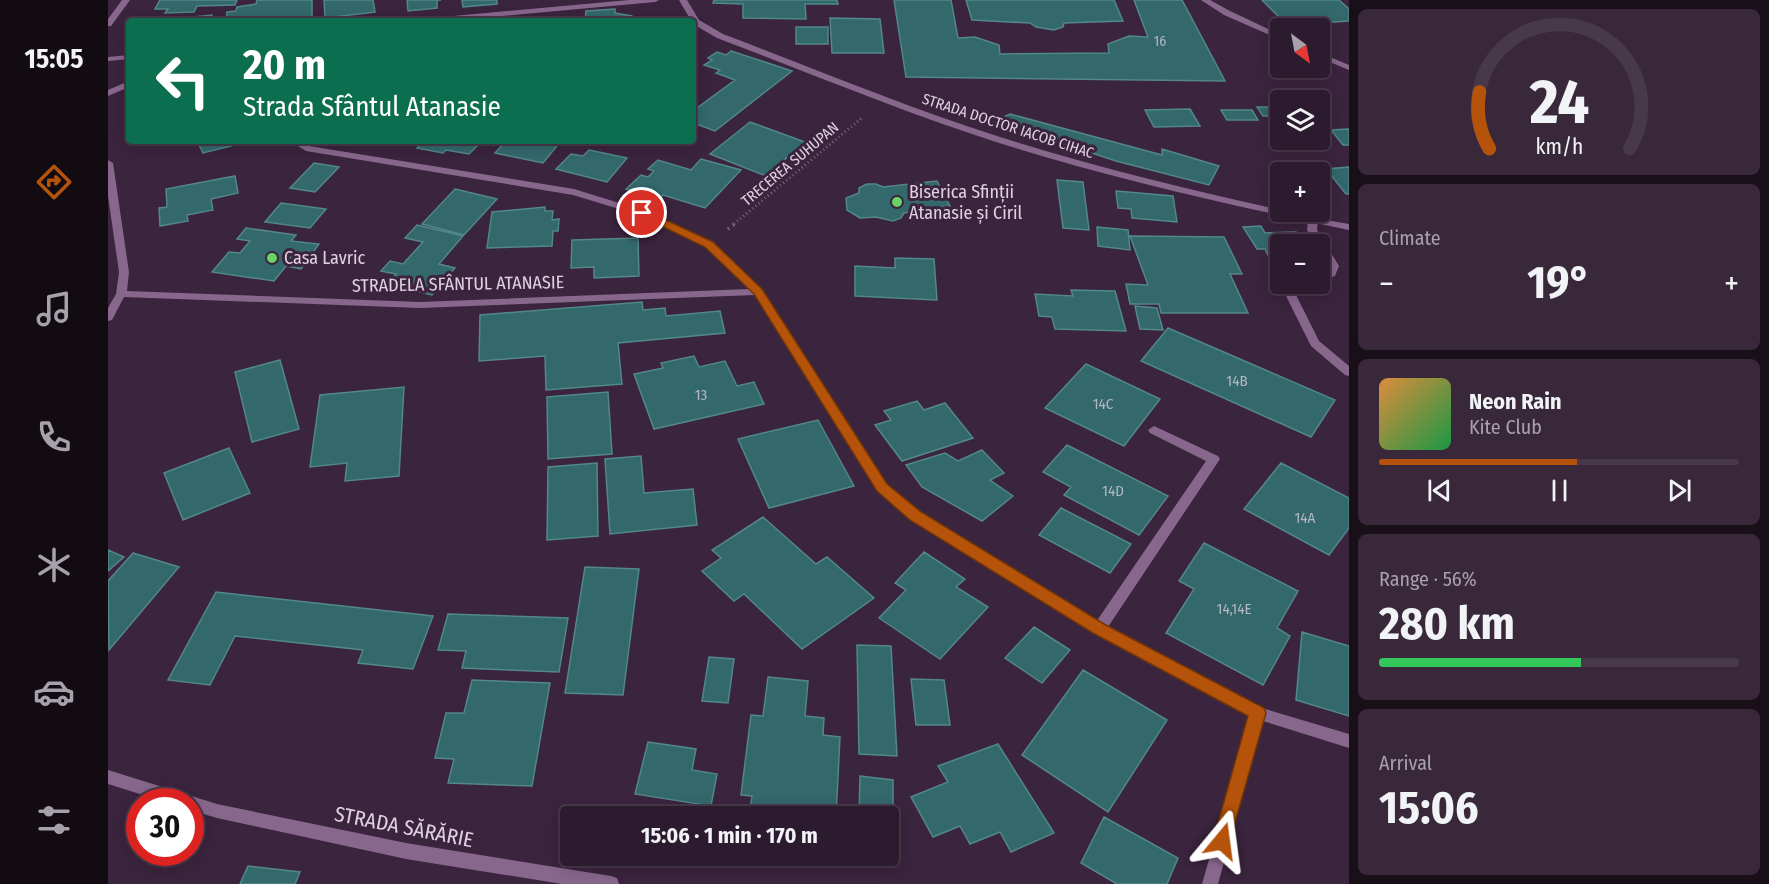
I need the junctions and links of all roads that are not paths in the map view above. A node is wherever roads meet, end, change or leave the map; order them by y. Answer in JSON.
{"nodes":[{"id":1,"x":126,"y":0,"type":"edge"},
{"id":2,"x":655,"y":0,"type":"edge"},
{"id":3,"x":683,"y":0,"type":"edge"},
{"id":4,"x":1205,"y":0,"type":"edge"},
{"id":5,"x":454,"y":18,"type":"edge"},
{"id":6,"x":694,"y":18,"type":"edge"},
{"id":7,"x":696,"y":22,"type":"edge"},
{"id":8,"x":108,"y":24,"type":"edge"},
{"id":9,"x":1270,"y":33,"type":"edge"},
{"id":10,"x":126,"y":57,"type":"edge"},
{"id":11,"x":108,"y":59,"type":"edge"},
{"id":12,"x":1330,"y":59,"type":"edge"},
{"id":13,"x":1349,"y":68,"type":"edge"},
{"id":14,"x":126,"y":85,"type":"edge"},
{"id":15,"x":108,"y":93,"type":"edge"},
{"id":16,"x":300,"y":144,"type":"edge"},
{"id":17,"x":108,"y":163,"type":"edge"},
{"id":18,"x":1270,"y":210,"type":"edge"},
{"id":19,"x":1326,"y":222,"type":"edge"},
{"id":20,"x":1349,"y":227,"type":"edge"},
{"id":21,"x":1330,"y":260,"type":"edge"},
{"id":22,"x":1330,"y":274,"type":"edge"},
{"id":23,"x":758,"y":292,"type":"junction"},
{"id":24,"x":121,"y":294,"type":"junction"},
{"id":25,"x":1290,"y":294,"type":"edge"},
{"id":26,"x":108,"y":318,"type":"edge"},
{"id":27,"x":1349,"y":372,"type":"edge"},
{"id":28,"x":1154,"y":430,"type":"dead end"},
{"id":29,"x":1099,"y":629,"type":"junction"},
{"id":30,"x":1258,"y":713,"type":"junction"},
{"id":31,"x":1349,"y":741,"type":"edge"},
{"id":32,"x":108,"y":777,"type":"edge"},
{"id":33,"x":143,"y":788,"type":"edge"},
{"id":34,"x":204,"y":807,"type":"edge"},
{"id":35,"x":611,"y":884,"type":"edge"},
{"id":36,"x":1210,"y":884,"type":"edge"}],
"edges":[{"from":1,"to":8,"type":"street"},
{"from":2,"to":5,"type":"street"},
{"from":3,"to":6,"type":"street","name":"STRADA DOCTOR IACOB CIHAC"},
{"from":4,"to":9,"type":"street"},
{"from":7,"to":18,"type":"street","name":"STRADA DOCTOR IACOB CIHAC"},
{"from":10,"to":11,"type":"street"},
{"from":12,"to":13,"type":"street"},
{"from":14,"to":15,"type":"street"},
{"from":16,"to":23,"type":"street"},
{"from":17,"to":24,"type":"street"},
{"from":19,"to":20,"type":"street","name":"STRADA DOCTOR IACOB CIHAC"},
{"from":21,"to":22,"type":"street"},
{"from":23,"to":24,"type":"street","name":"STRADELA SFÂNTUL ATANASIE"},
{"from":23,"to":29,"type":"street"},
{"from":24,"to":26,"type":"street"},
{"from":25,"to":27,"type":"street"},
{"from":28,"to":29,"type":"street"},
{"from":29,"to":30,"type":"street"},
{"from":30,"to":31,"type":"street"},
{"from":30,"to":36,"type":"street"},
{"from":32,"to":33,"type":"street"},
{"from":34,"to":35,"type":"street","name":"STRADA SĂRĂRIE"}]}
